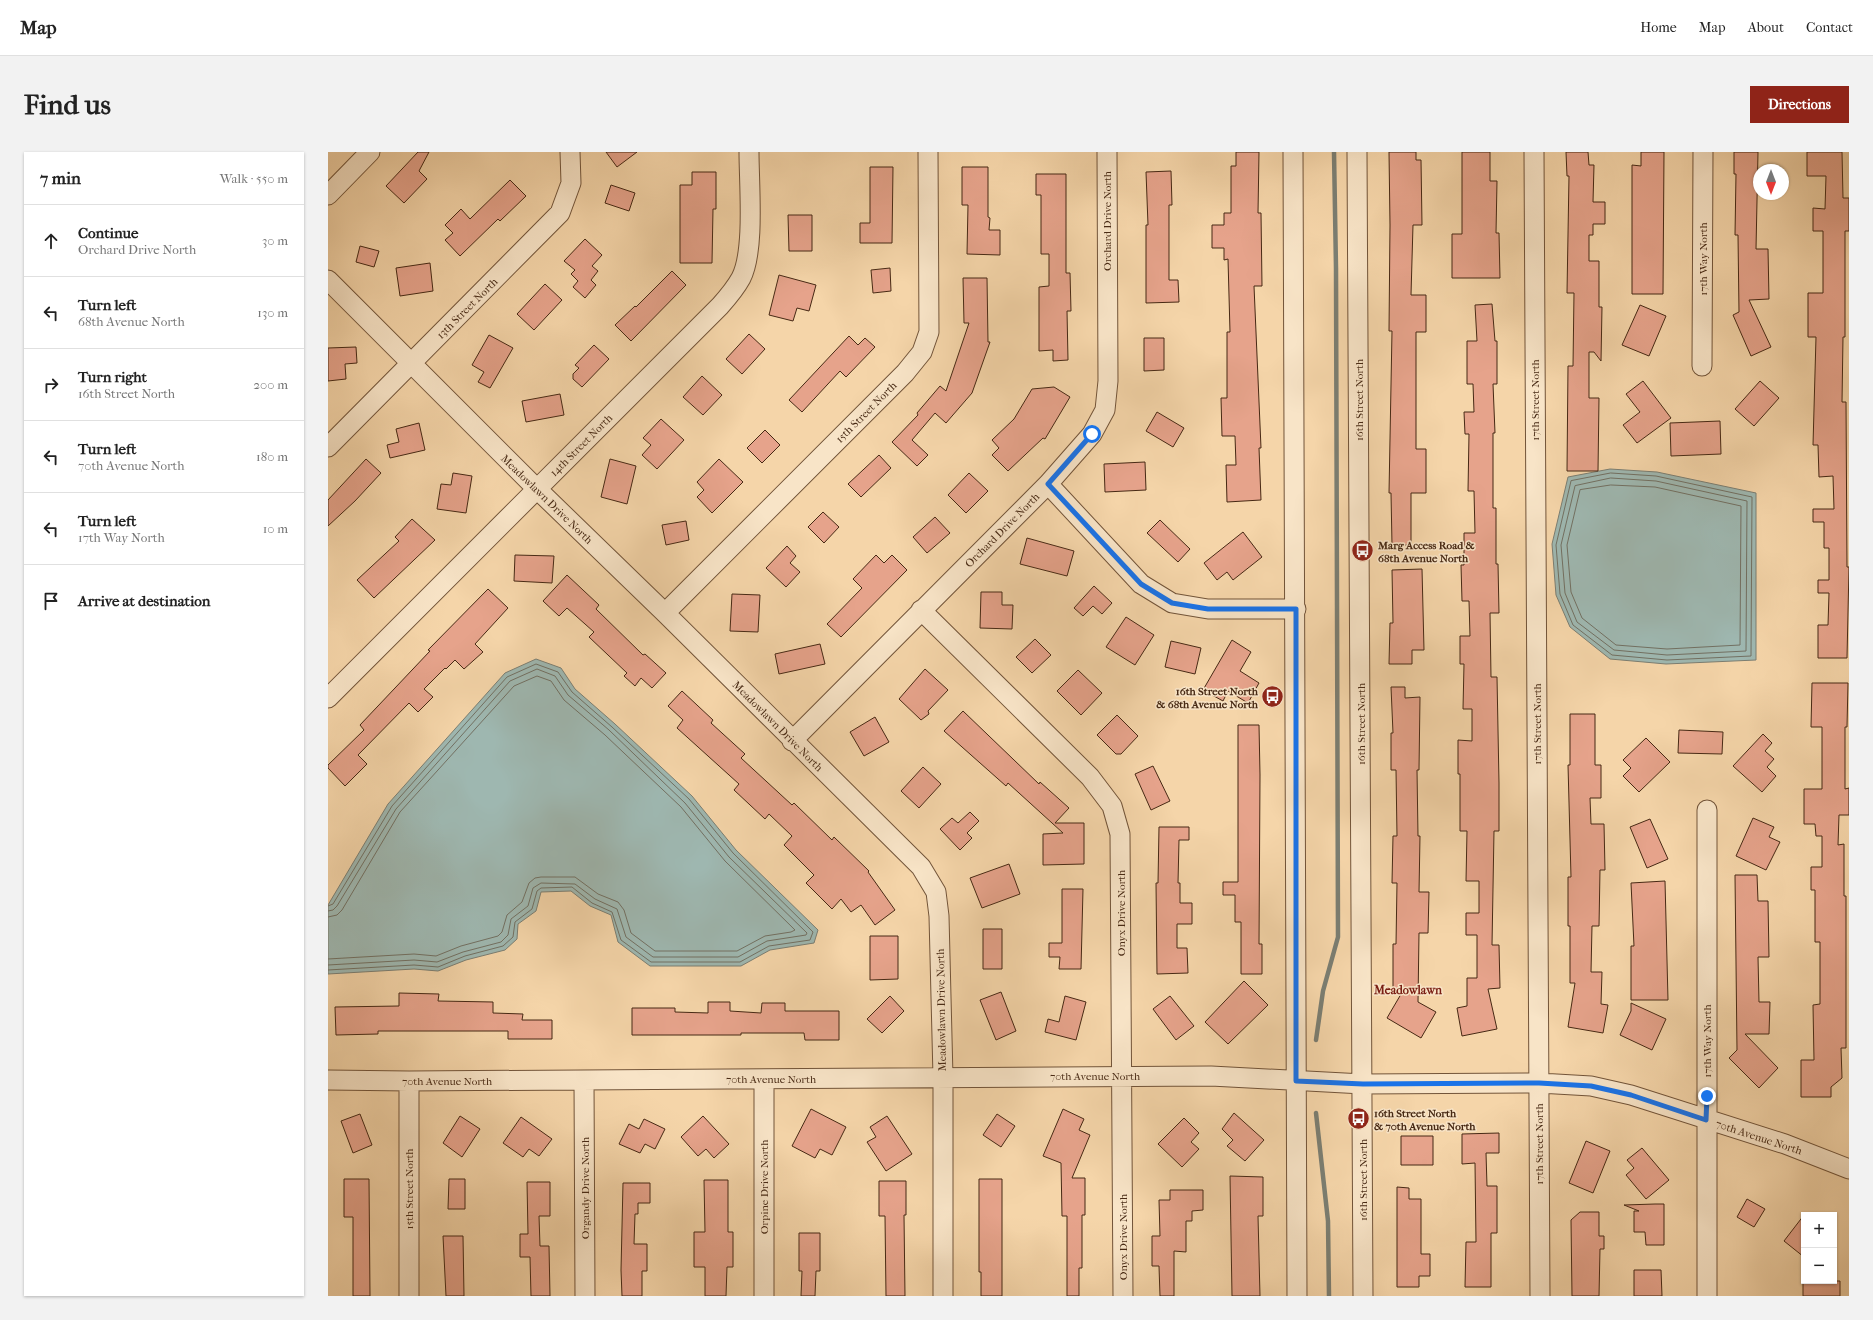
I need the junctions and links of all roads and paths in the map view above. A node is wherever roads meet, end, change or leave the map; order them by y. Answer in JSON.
{"nodes":[{"id":1,"x":370,"y":152,"type":"edge"},
{"id":2,"x":570,"y":152,"type":"edge"},
{"id":3,"x":749,"y":152,"type":"edge"},
{"id":4,"x":928,"y":152,"type":"edge"},
{"id":5,"x":1107,"y":152,"type":"edge"},
{"id":6,"x":1293,"y":152,"type":"edge"},
{"id":7,"x":1357,"y":152,"type":"edge"},
{"id":8,"x":1534,"y":152,"type":"edge"},
{"id":9,"x":1703,"y":152,"type":"edge"},
{"id":10,"x":328,"y":195,"type":"edge"},
{"id":11,"x":328,"y":280,"type":"edge"},
{"id":12,"x":412,"y":363,"type":"junction"},
{"id":13,"x":1702,"y":366,"type":"dead end"},
{"id":14,"x":328,"y":447,"type":"edge"},
{"id":15,"x":1048,"y":484,"type":"junction"},
{"id":16,"x":537,"y":489,"type":"junction"},
{"id":17,"x":1296,"y":609,"type":"junction"},
{"id":18,"x":921,"y":610,"type":"junction"},
{"id":19,"x":666,"y":613,"type":"junction"},
{"id":20,"x":328,"y":698,"type":"edge"},
{"id":21,"x":792,"y":741,"type":"junction"},
{"id":22,"x":1707,"y":810,"type":"dead end"},
{"id":23,"x":1122,"y":1076,"type":"junction"},
{"id":24,"x":943,"y":1077,"type":"junction"},
{"id":25,"x":764,"y":1079,"type":"junction"},
{"id":26,"x":328,"y":1080,"type":"edge"},
{"id":27,"x":584,"y":1080,"type":"junction"},
{"id":28,"x":409,"y":1081,"type":"junction"},
{"id":29,"x":1296,"y":1081,"type":"junction"},
{"id":30,"x":1539,"y":1083,"type":"junction"},
{"id":31,"x":1363,"y":1084,"type":"junction"},
{"id":32,"x":1706,"y":1120,"type":"junction"},
{"id":33,"x":1849,"y":1169,"type":"edge"},
{"id":34,"x":410,"y":1296,"type":"edge"},
{"id":35,"x":586,"y":1296,"type":"edge"},
{"id":36,"x":764,"y":1296,"type":"edge"},
{"id":37,"x":943,"y":1296,"type":"edge"},
{"id":38,"x":1123,"y":1296,"type":"edge"},
{"id":39,"x":1297,"y":1296,"type":"edge"},
{"id":40,"x":1363,"y":1296,"type":"edge"},
{"id":41,"x":1540,"y":1296,"type":"edge"},
{"id":42,"x":1707,"y":1296,"type":"edge"}],
"edges":[{"from":1,"to":10,"type":"street"},
{"from":2,"to":12,"type":"street","name":"13th Street North"},
{"from":3,"to":16,"type":"street","name":"14th Street North"},
{"from":4,"to":19,"type":"street","name":"15th Street North"},
{"from":5,"to":15,"type":"street","name":"Orchard Drive North"},
{"from":6,"to":17,"type":"street"},
{"from":7,"to":31,"type":"street","name":"16th Street North"},
{"from":8,"to":30,"type":"street","name":"17th Street North"},
{"from":9,"to":13,"type":"street","name":"17th Way North"},
{"from":11,"to":12,"type":"street","name":"Meadowlawn Drive North"},
{"from":12,"to":14,"type":"street","name":"13th Street North"},
{"from":12,"to":16,"type":"street","name":"Meadowlawn Drive North"},
{"from":15,"to":17,"type":"street"},
{"from":15,"to":18,"type":"street","name":"Orchard Drive North"},
{"from":16,"to":19,"type":"street","name":"Meadowlawn Drive North"},
{"from":16,"to":20,"type":"street","name":"14th Street North"},
{"from":17,"to":29,"type":"street"},
{"from":18,"to":21,"type":"street","name":"Orchard Drive North"},
{"from":18,"to":23,"type":"street","name":"Onyx Drive North"},
{"from":19,"to":21,"type":"street","name":"Meadowlawn Drive North"},
{"from":21,"to":24,"type":"street","name":"Meadowlawn Drive North"},
{"from":22,"to":32,"type":"street","name":"17th Way North"},
{"from":23,"to":24,"type":"street","name":"70th Avenue North"},
{"from":23,"to":29,"type":"street","name":"70th Avenue North"},
{"from":23,"to":38,"type":"street","name":"Onyx Drive North"},
{"from":24,"to":25,"type":"street","name":"70th Avenue North"},
{"from":24,"to":37,"type":"street","name":"Meadowlawn Drive North"},
{"from":25,"to":27,"type":"street","name":"70th Avenue North"},
{"from":25,"to":36,"type":"street","name":"Orpine Drive North"},
{"from":26,"to":28,"type":"street","name":"70th Avenue North"},
{"from":27,"to":28,"type":"street","name":"70th Avenue North"},
{"from":27,"to":35,"type":"street","name":"Organdy Drive North"},
{"from":28,"to":34,"type":"street","name":"15th Street North"},
{"from":29,"to":31,"type":"street","name":"70th Avenue North"},
{"from":29,"to":39,"type":"street"},
{"from":30,"to":31,"type":"street","name":"70th Avenue North"},
{"from":30,"to":32,"type":"street","name":"70th Avenue North"},
{"from":30,"to":41,"type":"street","name":"17th Street North"},
{"from":31,"to":40,"type":"street","name":"16th Street North"},
{"from":32,"to":33,"type":"street","name":"70th Avenue North"},
{"from":32,"to":42,"type":"street","name":"17th Way North"}]}
